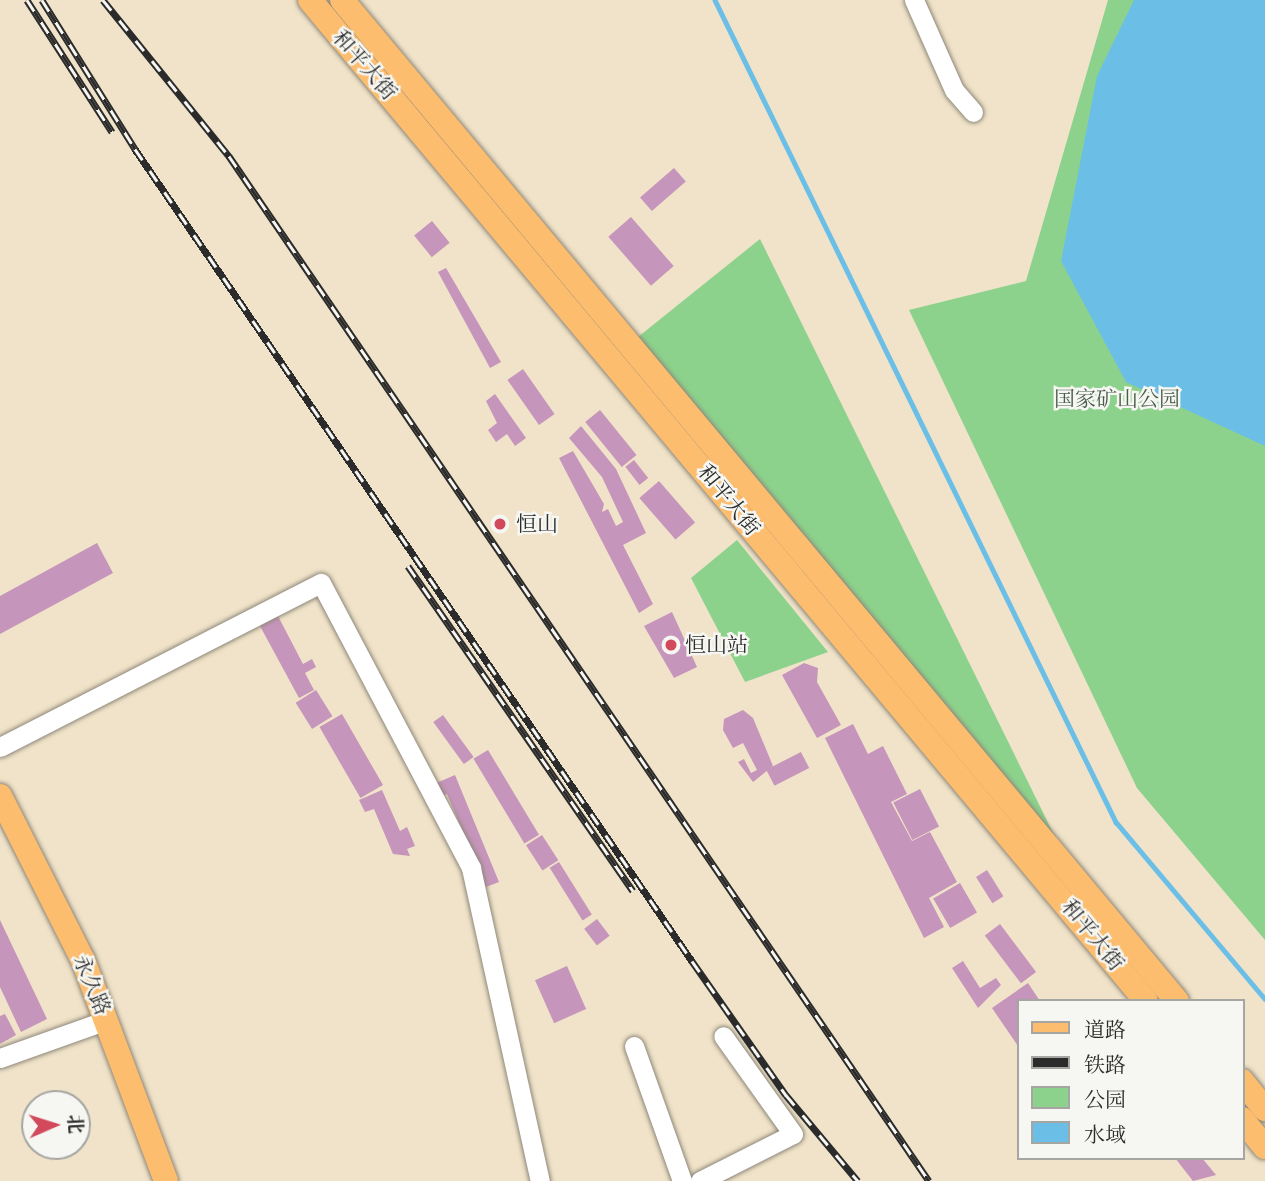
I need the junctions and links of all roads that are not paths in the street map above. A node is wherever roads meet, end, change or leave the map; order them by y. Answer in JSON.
{"nodes":[{"id":1,"x":310,"y":0,"type":"edge"},
{"id":2,"x":342,"y":0,"type":"edge"},
{"id":3,"x":914,"y":0,"type":"edge"},
{"id":4,"x":973,"y":112,"type":"dead end"},
{"id":5,"x":0,"y":747,"type":"edge"},
{"id":6,"x":0,"y":796,"type":"edge"},
{"id":7,"x":1144,"y":999,"type":"edge"},
{"id":8,"x":1175,"y":999,"type":"edge"},
{"id":9,"x":107,"y":1020,"type":"junction"},
{"id":10,"x":723,"y":1036,"type":"dead end"},
{"id":11,"x":634,"y":1046,"type":"dead end"},
{"id":12,"x":0,"y":1058,"type":"edge"},
{"id":13,"x":1244,"y":1083,"type":"edge"},
{"id":14,"x":1265,"y":1109,"type":"edge"},
{"id":15,"x":1244,"y":1121,"type":"edge"},
{"id":16,"x":1265,"y":1147,"type":"edge"},
{"id":17,"x":166,"y":1181,"type":"edge"},
{"id":18,"x":540,"y":1181,"type":"edge"},
{"id":19,"x":682,"y":1181,"type":"edge"},
{"id":20,"x":701,"y":1181,"type":"edge"}],
"edges":[{"from":1,"to":7,"type":"main road","name":"和平大街"},
{"from":2,"to":8,"type":"main road","name":"和平大街"},
{"from":3,"to":4,"type":"street"},
{"from":5,"to":18,"type":"street"},
{"from":6,"to":9,"type":"main road","name":"永久路"},
{"from":9,"to":12,"type":"street"},
{"from":9,"to":17,"type":"main road","name":"永久路"},
{"from":10,"to":20,"type":"street"},
{"from":11,"to":19,"type":"street"},
{"from":13,"to":14,"type":"main road"},
{"from":15,"to":16,"type":"main road"}]}
